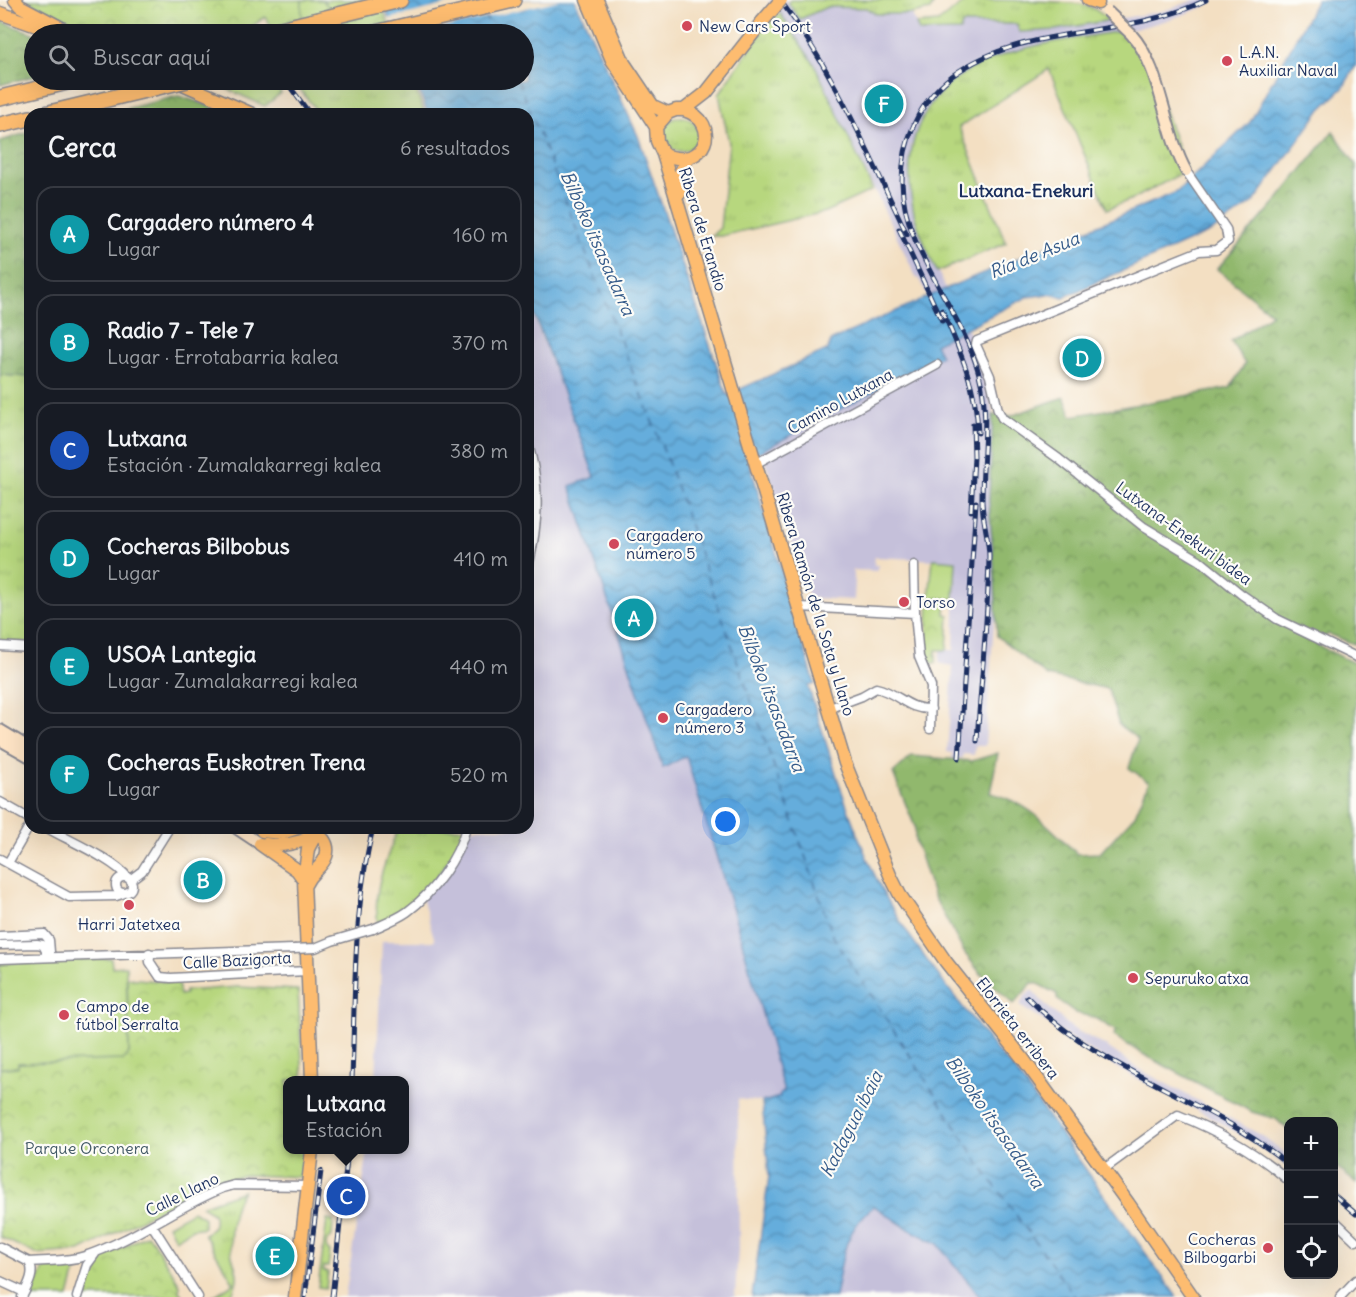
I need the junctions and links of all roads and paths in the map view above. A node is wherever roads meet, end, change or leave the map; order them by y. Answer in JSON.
{"nodes":[{"id":1,"x":15,"y":0,"type":"edge"},
{"id":2,"x":400,"y":0,"type":"edge"},
{"id":3,"x":513,"y":0,"type":"edge"},
{"id":4,"x":587,"y":0,"type":"edge"},
{"id":5,"x":597,"y":0,"type":"edge"},
{"id":6,"x":780,"y":0,"type":"edge"},
{"id":7,"x":1097,"y":3,"type":"edge"},
{"id":8,"x":0,"y":12,"type":"edge"},
{"id":9,"x":32,"y":24,"type":"edge"},
{"id":10,"x":53,"y":24,"type":"edge"},
{"id":11,"x":301,"y":24,"type":"edge"},
{"id":12,"x":413,"y":24,"type":"edge"},
{"id":13,"x":35,"y":90,"type":"edge"},
{"id":14,"x":145,"y":90,"type":"edge"},
{"id":15,"x":195,"y":90,"type":"edge"},
{"id":16,"x":706,"y":93,"type":"junction"},
{"id":17,"x":0,"y":98,"type":"edge"},
{"id":18,"x":70,"y":108,"type":"edge"},
{"id":19,"x":238,"y":108,"type":"edge"},
{"id":20,"x":684,"y":110,"type":"junction"},
{"id":21,"x":668,"y":113,"type":"junction"},
{"id":22,"x":699,"y":118,"type":"junction"},
{"id":23,"x":24,"y":119,"type":"edge"},
{"id":24,"x":0,"y":125,"type":"edge"},
{"id":25,"x":656,"y":127,"type":"junction"},
{"id":26,"x":663,"y":154,"type":"junction"},
{"id":27,"x":688,"y":159,"type":"junction"},
{"id":28,"x":1187,"y":174,"type":"joint"},
{"id":29,"x":710,"y":313,"type":"junction"},
{"id":30,"x":937,"y":365,"type":"dead end"},
{"id":31,"x":756,"y":459,"type":"junction"},
{"id":32,"x":534,"y":479,"type":"edge"},
{"id":33,"x":534,"y":536,"type":"edge"},
{"id":34,"x":914,"y":565,"type":"dead end"},
{"id":35,"x":800,"y":607,"type":"junction"},
{"id":36,"x":915,"y":613,"type":"junction"},
{"id":37,"x":0,"y":646,"type":"edge"},
{"id":38,"x":24,"y":648,"type":"edge"},
{"id":39,"x":1356,"y":657,"type":"edge"},
{"id":40,"x":830,"y":708,"type":"junction"},
{"id":41,"x":931,"y":709,"type":"junction"},
{"id":42,"x":930,"y":729,"type":"dead end"},
{"id":43,"x":0,"y":730,"type":"edge"},
{"id":44,"x":0,"y":740,"type":"edge"},
{"id":45,"x":24,"y":744,"type":"edge"},
{"id":46,"x":24,"y":754,"type":"edge"},
{"id":47,"x":845,"y":763,"type":"joint"},
{"id":48,"x":0,"y":802,"type":"edge"},
{"id":49,"x":24,"y":816,"type":"edge"},
{"id":50,"x":24,"y":833,"type":"edge"},
{"id":51,"x":58,"y":834,"type":"edge"},
{"id":52,"x":165,"y":834,"type":"edge"},
{"id":53,"x":259,"y":834,"type":"edge"},
{"id":54,"x":309,"y":834,"type":"edge"},
{"id":55,"x":311,"y":834,"type":"edge"},
{"id":56,"x":316,"y":834,"type":"edge"},
{"id":57,"x":464,"y":834,"type":"edge"},
{"id":58,"x":4,"y":861,"type":"edge"},
{"id":59,"x":129,"y":879,"type":"junction"},
{"id":60,"x":304,"y":885,"type":"junction"},
{"id":61,"x":125,"y":893,"type":"junction"},
{"id":62,"x":0,"y":936,"type":"edge"},
{"id":63,"x":0,"y":945,"type":"edge"},
{"id":64,"x":149,"y":953,"type":"junction"},
{"id":65,"x":48,"y":955,"type":"junction"},
{"id":66,"x":0,"y":959,"type":"edge"},
{"id":67,"x":306,"y":971,"type":"junction"},
{"id":68,"x":312,"y":1076,"type":"edge"},
{"id":69,"x":312,"y":1154,"type":"edge"},
{"id":70,"x":1104,"y":1169,"type":"junction"},
{"id":71,"x":1284,"y":1177,"type":"edge"},
{"id":72,"x":309,"y":1185,"type":"junction"},
{"id":73,"x":1338,"y":1224,"type":"edge"},
{"id":74,"x":152,"y":1225,"type":"junction"},
{"id":75,"x":1356,"y":1241,"type":"edge"},
{"id":76,"x":0,"y":1247,"type":"edge"},
{"id":77,"x":98,"y":1251,"type":"junction"},
{"id":78,"x":67,"y":1260,"type":"junction"},
{"id":79,"x":29,"y":1262,"type":"junction"},
{"id":80,"x":84,"y":1275,"type":"junction"},
{"id":81,"x":1356,"y":1280,"type":"edge"},
{"id":82,"x":0,"y":1281,"type":"edge"},
{"id":83,"x":23,"y":1295,"type":"edge"},
{"id":84,"x":77,"y":1297,"type":"edge"},
{"id":85,"x":198,"y":1297,"type":"edge"},
{"id":86,"x":295,"y":1297,"type":"edge"},
{"id":87,"x":1192,"y":1297,"type":"edge"},
{"id":88,"x":1340,"y":1297,"type":"edge"}],
"edges":[{"from":1,"to":10,"type":"main road"},
{"from":2,"to":11,"type":"highway"},
{"from":3,"to":12,"type":"highway"},
{"from":4,"to":25,"type":"main road"},
{"from":5,"to":21,"type":"main road"},
{"from":6,"to":16,"type":"main road","bridge":true},
{"from":7,"to":28,"type":"street","bridge":true},
{"from":8,"to":9,"type":"main road"},
{"from":13,"to":17,"type":"highway"},
{"from":14,"to":18,"type":"highway","bridge":true},
{"from":15,"to":19,"type":"main road"},
{"from":16,"to":20,"type":"main road"},
{"from":16,"to":22,"type":"main road"},
{"from":20,"to":21,"type":"main road"},
{"from":20,"to":22,"type":"main road"},
{"from":21,"to":25,"type":"main road"},
{"from":22,"to":27,"type":"main road"},
{"from":23,"to":24,"type":"highway"},
{"from":25,"to":26,"type":"main road"},
{"from":26,"to":27,"type":"main road"},
{"from":26,"to":29,"type":"main road","name":"Ribera de Erandio"},
{"from":27,"to":29,"type":"main road","name":"Ribera de Erandio"},
{"from":28,"to":39,"type":"street","name":"Lutxana-Enekuri bidea"},
{"from":29,"to":31,"type":"main road","name":"Ribera de Erandio"},
{"from":30,"to":31,"type":"street","name":"Camino Lutxana"},
{"from":31,"to":35,"type":"main road","name":"Ribera Ramón de la Sota y Llano"},
{"from":32,"to":33,"type":"street"},
{"from":34,"to":36,"type":"street"},
{"from":35,"to":36,"type":"street"},
{"from":35,"to":40,"type":"main road","name":"Ribera Ramón de la Sota y Llano"},
{"from":36,"to":41,"type":"street"},
{"from":37,"to":38,"type":"street"},
{"from":40,"to":41,"type":"street"},
{"from":40,"to":47,"type":"main road","name":"Ribera Ramón de la Sota y Llano"},
{"from":41,"to":42,"type":"street"},
{"from":43,"to":45,"type":"street"},
{"from":44,"to":46,"type":"street"},
{"from":47,"to":70,"type":"main road","name":"Elorrieta erribera"},
{"from":48,"to":49,"type":"street"},
{"from":50,"to":58,"type":"street"},
{"from":51,"to":59,"type":"street"},
{"from":52,"to":59,"type":"street"},
{"from":53,"to":54,"type":"main road"},
{"from":53,"to":60,"type":"main road"},
{"from":55,"to":60,"type":"main road"},
{"from":56,"to":60,"type":"main road"},
{"from":57,"to":64,"type":"street","bridge":true},
{"from":58,"to":61,"type":"street"},
{"from":59,"to":61,"type":"street"},
{"from":59,"to":61,"type":"street"},
{"from":60,"to":67,"type":"main road"},
{"from":62,"to":65,"type":"street"},
{"from":63,"to":65,"type":"street"},
{"from":64,"to":65,"type":"street"},
{"from":64,"to":67,"type":"street","name":"Calle Bazigorta"},
{"from":65,"to":66,"type":"street"},
{"from":67,"to":68,"type":"main road"},
{"from":69,"to":72,"type":"main road"},
{"from":70,"to":71,"type":"street"},
{"from":70,"to":87,"type":"main road","name":"Elorrieta erribera"},
{"from":72,"to":74,"type":"street","name":"Calle Llano"},
{"from":72,"to":86,"type":"main road"},
{"from":73,"to":75,"type":"street"},
{"from":74,"to":77,"type":"street","name":"Calle Llano"},
{"from":74,"to":85,"type":"street"},
{"from":76,"to":79,"type":"street"},
{"from":77,"to":78,"type":"street","name":"Calle Llano"},
{"from":77,"to":80,"type":"street"},
{"from":78,"to":79,"type":"street","name":"Calle Llano"},
{"from":78,"to":80,"type":"street"},
{"from":79,"to":83,"type":"street"},
{"from":80,"to":84,"type":"street"},
{"from":81,"to":88,"type":"street"},
{"from":82,"to":83,"type":"street"}]}
